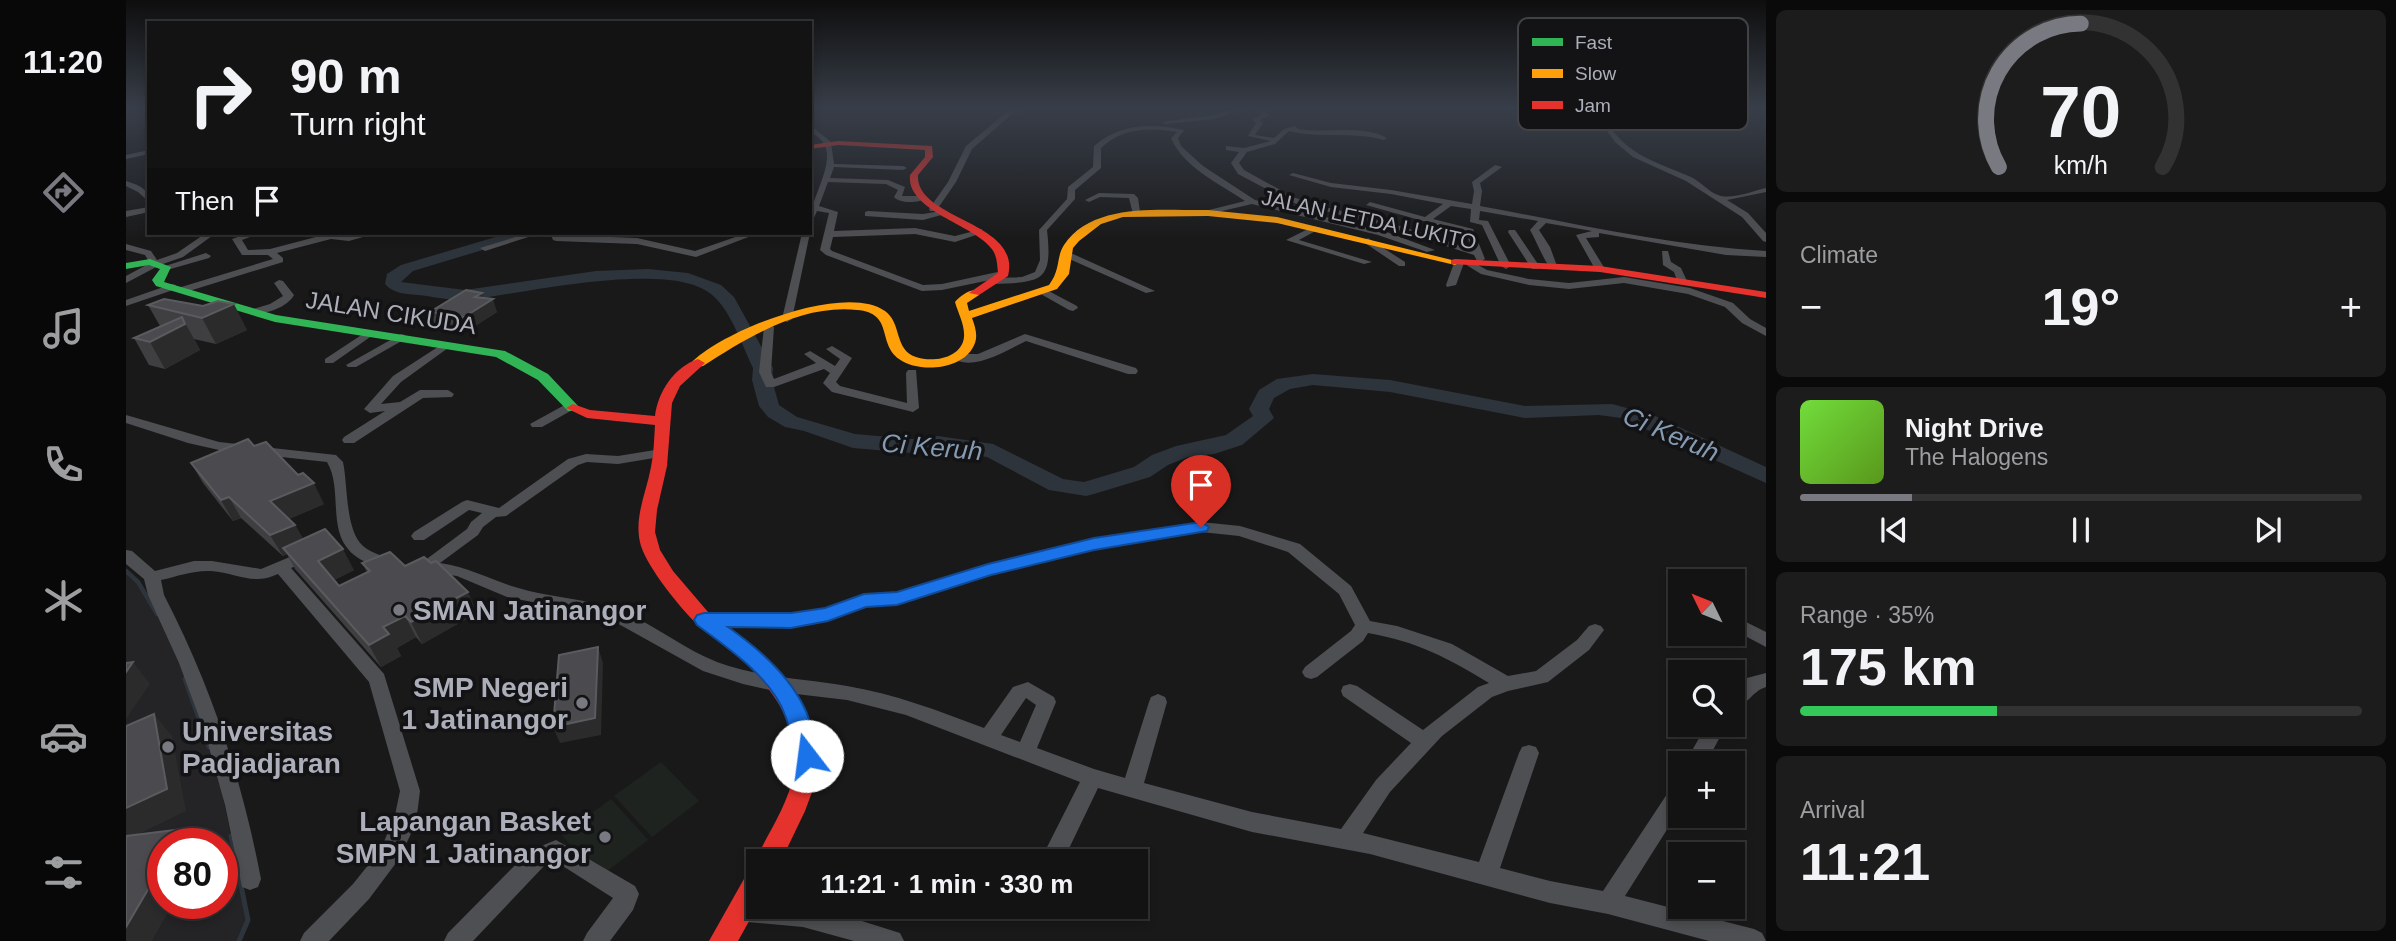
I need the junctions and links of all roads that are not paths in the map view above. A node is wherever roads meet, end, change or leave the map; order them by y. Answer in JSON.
{"nodes":[{"id":1,"x":147,"y":152,"type":"edge"},
{"id":2,"x":829,"y":152,"type":"edge"},
{"id":3,"x":931,"y":152,"type":"edge"},
{"id":4,"x":967,"y":152,"type":"edge"},
{"id":5,"x":1097,"y":152,"type":"edge"},
{"id":6,"x":1183,"y":152,"type":"edge"},
{"id":7,"x":1243,"y":152,"type":"edge"},
{"id":8,"x":1631,"y":152,"type":"edge"},
{"id":9,"x":126,"y":157,"type":"edge"},
{"id":10,"x":837,"y":166,"type":"dead end"},
{"id":11,"x":851,"y":167,"type":"junction"},
{"id":12,"x":1499,"y":167,"type":"dead end"},
{"id":13,"x":882,"y":168,"type":"junction"},
{"id":14,"x":903,"y":168,"type":"dead end"},
{"id":15,"x":1293,"y":175,"type":"dead end"},
{"id":16,"x":826,"y":182,"type":"junction"},
{"id":17,"x":126,"y":183,"type":"edge"},
{"id":18,"x":812,"y":184,"type":"edge"},
{"id":19,"x":140,"y":188,"type":"edge"},
{"id":20,"x":1372,"y":189,"type":"junction"},
{"id":21,"x":1766,"y":190,"type":"edge"},
{"id":22,"x":1717,"y":198,"type":"junction"},
{"id":23,"x":1089,"y":200,"type":"dead end"},
{"id":24,"x":1252,"y":202,"type":"junction"},
{"id":25,"x":1448,"y":204,"type":"junction"},
{"id":26,"x":1370,"y":205,"type":"junction"},
{"id":27,"x":813,"y":206,"type":"edge"},
{"id":28,"x":932,"y":207,"type":"junction"},
{"id":29,"x":1463,"y":207,"type":"junction"},
{"id":30,"x":147,"y":210,"type":"edge"},
{"id":31,"x":1477,"y":210,"type":"junction"},
{"id":32,"x":1136,"y":212,"type":"junction"},
{"id":33,"x":1208,"y":213,"type":"junction"},
{"id":34,"x":868,"y":214,"type":"dead end"},
{"id":35,"x":126,"y":215,"type":"edge"},
{"id":36,"x":1357,"y":216,"type":"junction"},
{"id":37,"x":1545,"y":219,"type":"junction"},
{"id":38,"x":1426,"y":220,"type":"junction"},
{"id":39,"x":1447,"y":225,"type":"junction"},
{"id":40,"x":1317,"y":228,"type":"junction"},
{"id":41,"x":1595,"y":228,"type":"junction"},
{"id":42,"x":979,"y":231,"type":"junction"},
{"id":43,"x":1512,"y":232,"type":"dead end"},
{"id":44,"x":828,"y":234,"type":"junction"},
{"id":45,"x":209,"y":235,"type":"edge"},
{"id":46,"x":251,"y":235,"type":"edge"},
{"id":47,"x":363,"y":235,"type":"edge"},
{"id":48,"x":530,"y":235,"type":"edge"},
{"id":49,"x":553,"y":235,"type":"edge"},
{"id":50,"x":603,"y":235,"type":"edge"},
{"id":51,"x":651,"y":235,"type":"edge"},
{"id":52,"x":749,"y":235,"type":"edge"},
{"id":53,"x":806,"y":235,"type":"edge"},
{"id":54,"x":1766,"y":239,"type":"edge"},
{"id":55,"x":594,"y":240,"type":"junction"},
{"id":56,"x":637,"y":241,"type":"junction"},
{"id":57,"x":1368,"y":241,"type":"junction"},
{"id":58,"x":126,"y":247,"type":"edge"},
{"id":59,"x":485,"y":248,"type":"dead end"},
{"id":60,"x":1430,"y":250,"type":"dead end"},
{"id":61,"x":270,"y":251,"type":"junction"},
{"id":62,"x":1665,"y":253,"type":"dead end"},
{"id":63,"x":1766,"y":254,"type":"edge"},
{"id":64,"x":206,"y":256,"type":"dead end"},
{"id":65,"x":1070,"y":256,"type":"junction"},
{"id":66,"x":126,"y":259,"type":"edge"},
{"id":67,"x":155,"y":261,"type":"junction"},
{"id":68,"x":1367,"y":262,"type":"dead end"},
{"id":69,"x":1473,"y":262,"type":"junction"},
{"id":70,"x":1402,"y":264,"type":"dead end"},
{"id":71,"x":126,"y":266,"type":"edge"},
{"id":72,"x":1506,"y":266,"type":"junction"},
{"id":73,"x":1552,"y":266,"type":"junction"},
{"id":74,"x":1535,"y":267,"type":"junction"},
{"id":75,"x":1600,"y":269,"type":"junction"},
{"id":76,"x":999,"y":278,"type":"junction"},
{"id":77,"x":126,"y":280,"type":"edge"},
{"id":78,"x":1682,"y":281,"type":"junction"},
{"id":79,"x":279,"y":283,"type":"dead end"},
{"id":80,"x":1451,"y":285,"type":"dead end"},
{"id":81,"x":177,"y":289,"type":"junction"},
{"id":82,"x":1043,"y":291,"type":"junction"},
{"id":83,"x":1150,"y":291,"type":"dead end"},
{"id":84,"x":1766,"y":295,"type":"edge"},
{"id":85,"x":126,"y":303,"type":"edge"},
{"id":86,"x":1073,"y":308,"type":"dead end"},
{"id":87,"x":254,"y":312,"type":"junction"},
{"id":88,"x":964,"y":317,"type":"junction"},
{"id":89,"x":787,"y":319,"type":"junction"},
{"id":90,"x":767,"y":327,"type":"junction"},
{"id":91,"x":369,"y":333,"type":"junction"},
{"id":92,"x":1766,"y":333,"type":"edge"},
{"id":93,"x":401,"y":337,"type":"junction"},
{"id":94,"x":444,"y":346,"type":"junction"},
{"id":95,"x":832,"y":349,"type":"dead end"},
{"id":96,"x":810,"y":354,"type":"dead end"},
{"id":97,"x":956,"y":357,"type":"junction"},
{"id":98,"x":329,"y":361,"type":"dead end"},
{"id":99,"x":352,"y":365,"type":"dead end"},
{"id":100,"x":832,"y":368,"type":"junction"},
{"id":101,"x":1132,"y":371,"type":"dead end"},
{"id":102,"x":912,"y":373,"type":"dead end"},
{"id":103,"x":448,"y":394,"type":"dead end"},
{"id":104,"x":403,"y":405,"type":"junction"},
{"id":105,"x":570,"y":406,"type":"junction"},
{"id":106,"x":126,"y":419,"type":"edge"},
{"id":107,"x":661,"y":422,"type":"junction"},
{"id":108,"x":537,"y":424,"type":"dead end"},
{"id":109,"x":349,"y":440,"type":"dead end"},
{"id":110,"x":661,"y":453,"type":"junction"},
{"id":111,"x":494,"y":511,"type":"junction"},
{"id":112,"x":419,"y":536,"type":"dead end"},
{"id":113,"x":336,"y":541,"type":"junction"},
{"id":114,"x":126,"y":555,"type":"edge"},
{"id":115,"x":412,"y":566,"type":"junction"},
{"id":116,"x":281,"y":567,"type":"junction"},
{"id":117,"x":152,"y":576,"type":"junction"},
{"id":118,"x":704,"y":620,"type":"junction"},
{"id":119,"x":1364,"y":626,"type":"junction"},
{"id":120,"x":1745,"y":628,"type":"edge"},
{"id":121,"x":1595,"y":630,"type":"dead end"},
{"id":122,"x":1766,"y":640,"type":"edge"},
{"id":123,"x":1311,"y":672,"type":"dead end"},
{"id":124,"x":1766,"y":680,"type":"edge"},
{"id":125,"x":1506,"y":684,"type":"junction"},
{"id":126,"x":779,"y":685,"type":"junction"},
{"id":127,"x":1350,"y":691,"type":"dead end"},
{"id":128,"x":1745,"y":692,"type":"edge"},
{"id":129,"x":1158,"y":702,"type":"dead end"},
{"id":130,"x":989,"y":736,"type":"junction"},
{"id":131,"x":1424,"y":741,"type":"junction"},
{"id":132,"x":1025,"y":752,"type":"junction"},
{"id":133,"x":1529,"y":753,"type":"dead end"},
{"id":134,"x":1093,"y":778,"type":"junction"},
{"id":135,"x":1133,"y":787,"type":"junction"},
{"id":136,"x":1668,"y":810,"type":"edge"},
{"id":137,"x":1346,"y":839,"type":"junction"},
{"id":138,"x":774,"y":849,"type":"edge"},
{"id":139,"x":1057,"y":849,"type":"edge"},
{"id":140,"x":1486,"y":874,"type":"junction"},
{"id":141,"x":250,"y":878,"type":"dead end"},
{"id":142,"x":746,"y":899,"type":"edge"},
{"id":143,"x":1608,"y":903,"type":"junction"},
{"id":144,"x":739,"y":911,"type":"junction"},
{"id":145,"x":746,"y":911,"type":"edge"},
{"id":146,"x":833,"y":919,"type":"edge"},
{"id":147,"x":312,"y":941,"type":"edge"},
{"id":148,"x":456,"y":941,"type":"edge"},
{"id":149,"x":595,"y":941,"type":"edge"},
{"id":150,"x":723,"y":941,"type":"edge"},
{"id":151,"x":892,"y":941,"type":"edge"},
{"id":152,"x":1754,"y":941,"type":"edge"}],
"edges":[{"from":1,"to":9,"type":"street"},
{"from":2,"to":16,"type":"street"},
{"from":3,"to":28,"type":"main road"},
{"from":4,"to":28,"type":"street"},
{"from":5,"to":76,"type":"street"},
{"from":6,"to":24,"type":"street"},
{"from":7,"to":36,"type":"street"},
{"from":8,"to":22,"type":"street"},
{"from":10,"to":11,"type":"street"},
{"from":11,"to":13,"type":"street"},
{"from":11,"to":13,"type":"street"},
{"from":11,"to":16,"type":"street"},
{"from":12,"to":31,"type":"street"},
{"from":13,"to":14,"type":"street"},
{"from":13,"to":28,"type":"street"},
{"from":15,"to":20,"type":"street"},
{"from":16,"to":18,"type":"street"},
{"from":16,"to":27,"type":"street"},
{"from":17,"to":19,"type":"street"},
{"from":20,"to":25,"type":"street"},
{"from":20,"to":26,"type":"street"},
{"from":21,"to":22,"type":"street"},
{"from":22,"to":54,"type":"street"},
{"from":23,"to":32,"type":"street"},
{"from":24,"to":33,"type":"street"},
{"from":24,"to":60,"type":"street"},
{"from":25,"to":29,"type":"street"},
{"from":25,"to":38,"type":"street"},
{"from":26,"to":36,"type":"street"},
{"from":26,"to":38,"type":"street"},
{"from":27,"to":44,"type":"street"},
{"from":28,"to":34,"type":"street"},
{"from":28,"to":42,"type":"main road"},
{"from":29,"to":31,"type":"street"},
{"from":29,"to":39,"type":"street"},
{"from":30,"to":35,"type":"street"},
{"from":31,"to":37,"type":"street"},
{"from":31,"to":72,"type":"street"},
{"from":32,"to":33,"type":"main road","name":"JALAN LETDA LUKITO"},
{"from":32,"to":65,"type":"main road","name":"JALAN LETDA LUKITO"},
{"from":33,"to":40,"type":"main road","name":"JALAN LETDA LUKITO"},
{"from":36,"to":69,"type":"street"},
{"from":37,"to":41,"type":"street"},
{"from":37,"to":73,"type":"street"},
{"from":38,"to":39,"type":"street"},
{"from":39,"to":69,"type":"street"},
{"from":40,"to":57,"type":"main road","name":"JALAN LETDA LUKITO"},
{"from":40,"to":68,"type":"street"},
{"from":41,"to":63,"type":"street"},
{"from":41,"to":75,"type":"street"},
{"from":42,"to":44,"type":"street"},
{"from":42,"to":76,"type":"main road"},
{"from":43,"to":74,"type":"street"},
{"from":44,"to":76,"type":"street"},
{"from":45,"to":67,"type":"street"},
{"from":46,"to":61,"type":"street"},
{"from":47,"to":61,"type":"street"},
{"from":48,"to":59,"type":"street"},
{"from":49,"to":55,"type":"street"},
{"from":50,"to":55,"type":"street"},
{"from":51,"to":56,"type":"street"},
{"from":52,"to":56,"type":"street"},
{"from":53,"to":89,"type":"street"},
{"from":55,"to":56,"type":"street"},
{"from":57,"to":69,"type":"main road","name":"JALAN LETDA LUKITO"},
{"from":57,"to":70,"type":"street"},
{"from":58,"to":67,"type":"street"},
{"from":61,"to":81,"type":"street"},
{"from":62,"to":78,"type":"street"},
{"from":64,"to":67,"type":"street"},
{"from":65,"to":82,"type":"main road","name":"JALAN LETDA LUKITO"},
{"from":65,"to":83,"type":"street"},
{"from":66,"to":67,"type":"street"},
{"from":67,"to":71,"type":"main road"},
{"from":67,"to":77,"type":"street"},
{"from":67,"to":81,"type":"main road"},
{"from":69,"to":72,"type":"main road","name":"JALAN LETDA LUKITO"},
{"from":69,"to":80,"type":"street"},
{"from":69,"to":92,"type":"street"},
{"from":72,"to":74,"type":"main road","name":"JALAN LETDA LUKITO"},
{"from":73,"to":74,"type":"main road","name":"JALAN LETDA LUKITO"},
{"from":73,"to":75,"type":"main road","name":"JALAN LETDA LUKITO"},
{"from":75,"to":78,"type":"main road","name":"JALAN LETDA LUKITO"},
{"from":76,"to":88,"type":"main road"},
{"from":78,"to":84,"type":"main road","name":"JALAN LETDA LUKITO"},
{"from":79,"to":87,"type":"street"},
{"from":81,"to":85,"type":"street"},
{"from":81,"to":87,"type":"main road","name":"JALAN CIKUDA"},
{"from":82,"to":86,"type":"street"},
{"from":82,"to":88,"type":"main road","name":"JALAN LETDA LUKITO"},
{"from":87,"to":91,"type":"main road","name":"JALAN CIKUDA"},
{"from":88,"to":97,"type":"main road"},
{"from":89,"to":90,"type":"main road"},
{"from":89,"to":97,"type":"main road"},
{"from":90,"to":100,"type":"street"},
{"from":90,"to":107,"type":"main road"},
{"from":91,"to":93,"type":"main road","name":"JALAN CIKUDA"},
{"from":91,"to":98,"type":"street"},
{"from":93,"to":94,"type":"main road","name":"JALAN CIKUDA"},
{"from":93,"to":99,"type":"street"},
{"from":94,"to":104,"type":"street"},
{"from":94,"to":105,"type":"main road","name":"JALAN CIKUDA"},
{"from":95,"to":100,"type":"street"},
{"from":96,"to":100,"type":"street"},
{"from":97,"to":101,"type":"street"},
{"from":100,"to":102,"type":"street"},
{"from":103,"to":104,"type":"street"},
{"from":104,"to":109,"type":"street"},
{"from":105,"to":107,"type":"main road"},
{"from":105,"to":108,"type":"street"},
{"from":106,"to":113,"type":"street"},
{"from":107,"to":110,"type":"main road"},
{"from":110,"to":111,"type":"street"},
{"from":110,"to":118,"type":"main road"},
{"from":111,"to":112,"type":"street"},
{"from":111,"to":115,"type":"street"},
{"from":113,"to":115,"type":"street"},
{"from":113,"to":116,"type":"street"},
{"from":114,"to":117,"type":"street"},
{"from":115,"to":126,"type":"street"},
{"from":116,"to":117,"type":"street"},
{"from":116,"to":147,"type":"street"},
{"from":117,"to":141,"type":"street"},
{"from":118,"to":119,"type":"street"},
{"from":118,"to":126,"type":"main road"},
{"from":119,"to":123,"type":"street"},
{"from":119,"to":125,"type":"street"},
{"from":120,"to":122,"type":"street"},
{"from":121,"to":125,"type":"street"},
{"from":124,"to":128,"type":"street"},
{"from":125,"to":131,"type":"street"},
{"from":126,"to":130,"type":"street"},
{"from":126,"to":138,"type":"main road"},
{"from":127,"to":131,"type":"street"},
{"from":129,"to":135,"type":"street"},
{"from":130,"to":132,"type":"street"},
{"from":130,"to":132,"type":"street"},
{"from":131,"to":137,"type":"street"},
{"from":132,"to":134,"type":"street"},
{"from":133,"to":140,"type":"street"},
{"from":134,"to":135,"type":"street"},
{"from":134,"to":139,"type":"street"},
{"from":135,"to":137,"type":"street"},
{"from":136,"to":143,"type":"street"},
{"from":137,"to":140,"type":"street"},
{"from":140,"to":143,"type":"street"},
{"from":142,"to":144,"type":"main road"},
{"from":143,"to":152,"type":"street"},
{"from":144,"to":145,"type":"street"},
{"from":144,"to":150,"type":"main road"},
{"from":146,"to":151,"type":"street"},
{"from":148,"to":149,"type":"street"}]}
